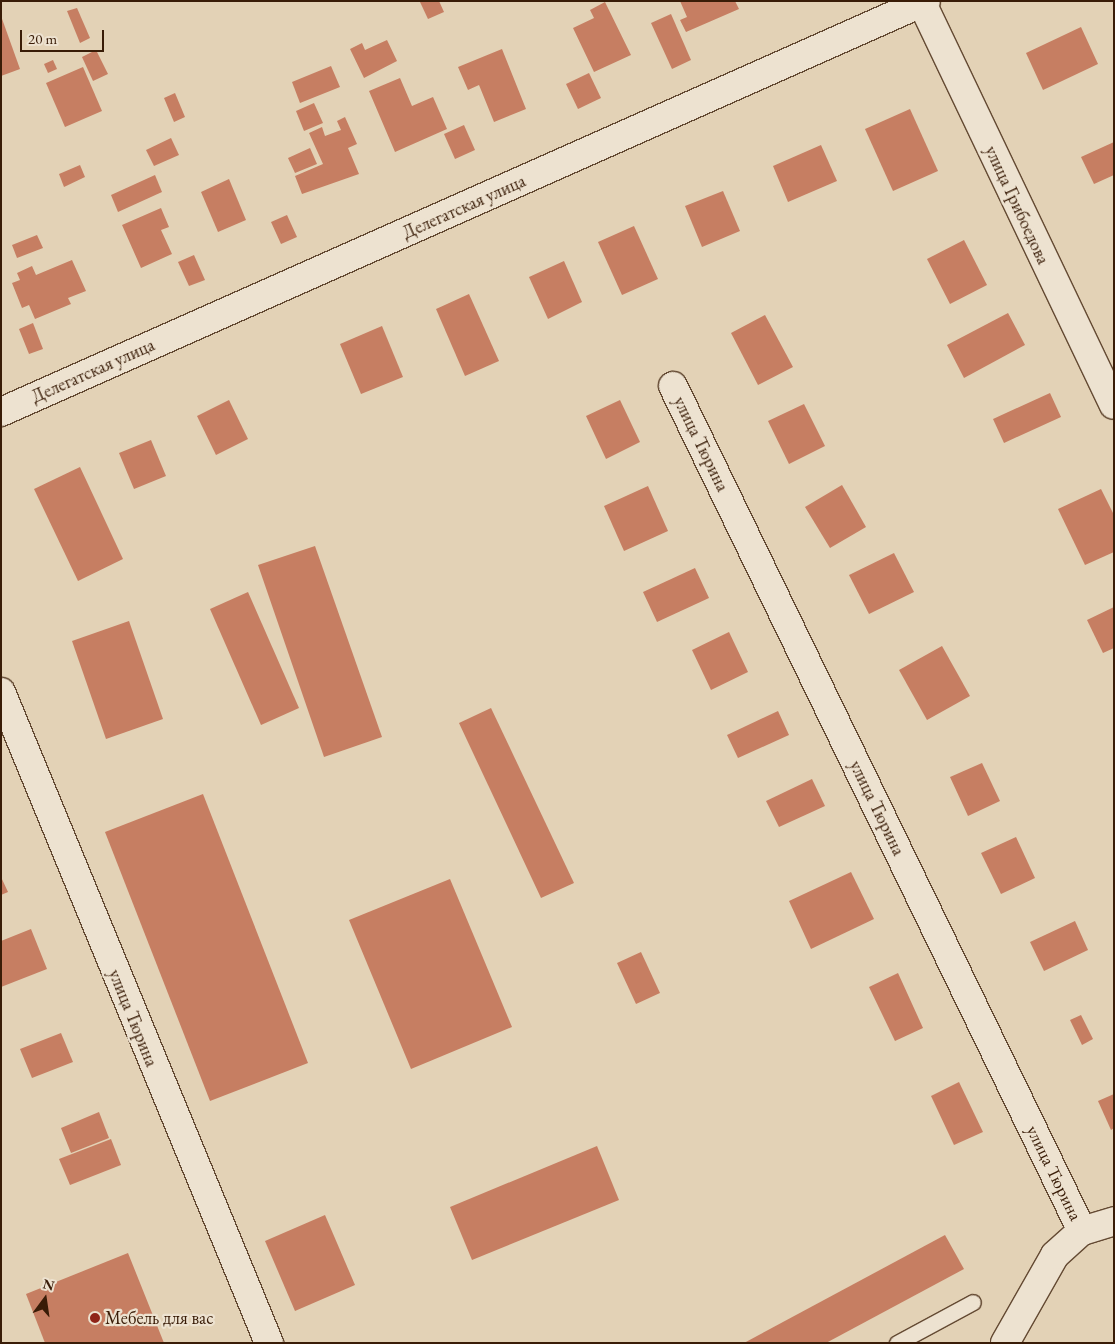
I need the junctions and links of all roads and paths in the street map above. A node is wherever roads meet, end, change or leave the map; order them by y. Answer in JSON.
{"nodes":[{"id":1,"x":924,"y":2,"type":"edge"},
{"id":2,"x":672,"y":386,"type":"dead end"},
{"id":3,"x":1114,"y":405,"type":"edge"},
{"id":4,"x":1,"y":412,"type":"edge"},
{"id":5,"x":1,"y":692,"type":"edge"},
{"id":6,"x":1114,"y":1221,"type":"edge"},
{"id":7,"x":1082,"y":1231,"type":"junction"},
{"id":8,"x":973,"y":1302,"type":"dead end"},
{"id":9,"x":269,"y":1343,"type":"edge"},
{"id":10,"x":897,"y":1343,"type":"edge"},
{"id":11,"x":1005,"y":1343,"type":"edge"}],
"edges":[{"from":1,"to":3,"type":"street","name":"улица Грибоедова"},
{"from":1,"to":4,"type":"street","name":"Делегатская улица"},
{"from":2,"to":7,"type":"street","name":"улица Тюрина"},
{"from":5,"to":9,"type":"street","name":"улица Тюрина"},
{"from":6,"to":7,"type":"street","name":"улица Тюрина"},
{"from":7,"to":11,"type":"street","name":"улица Тюрина"},
{"from":8,"to":10,"type":"lane"}]}
